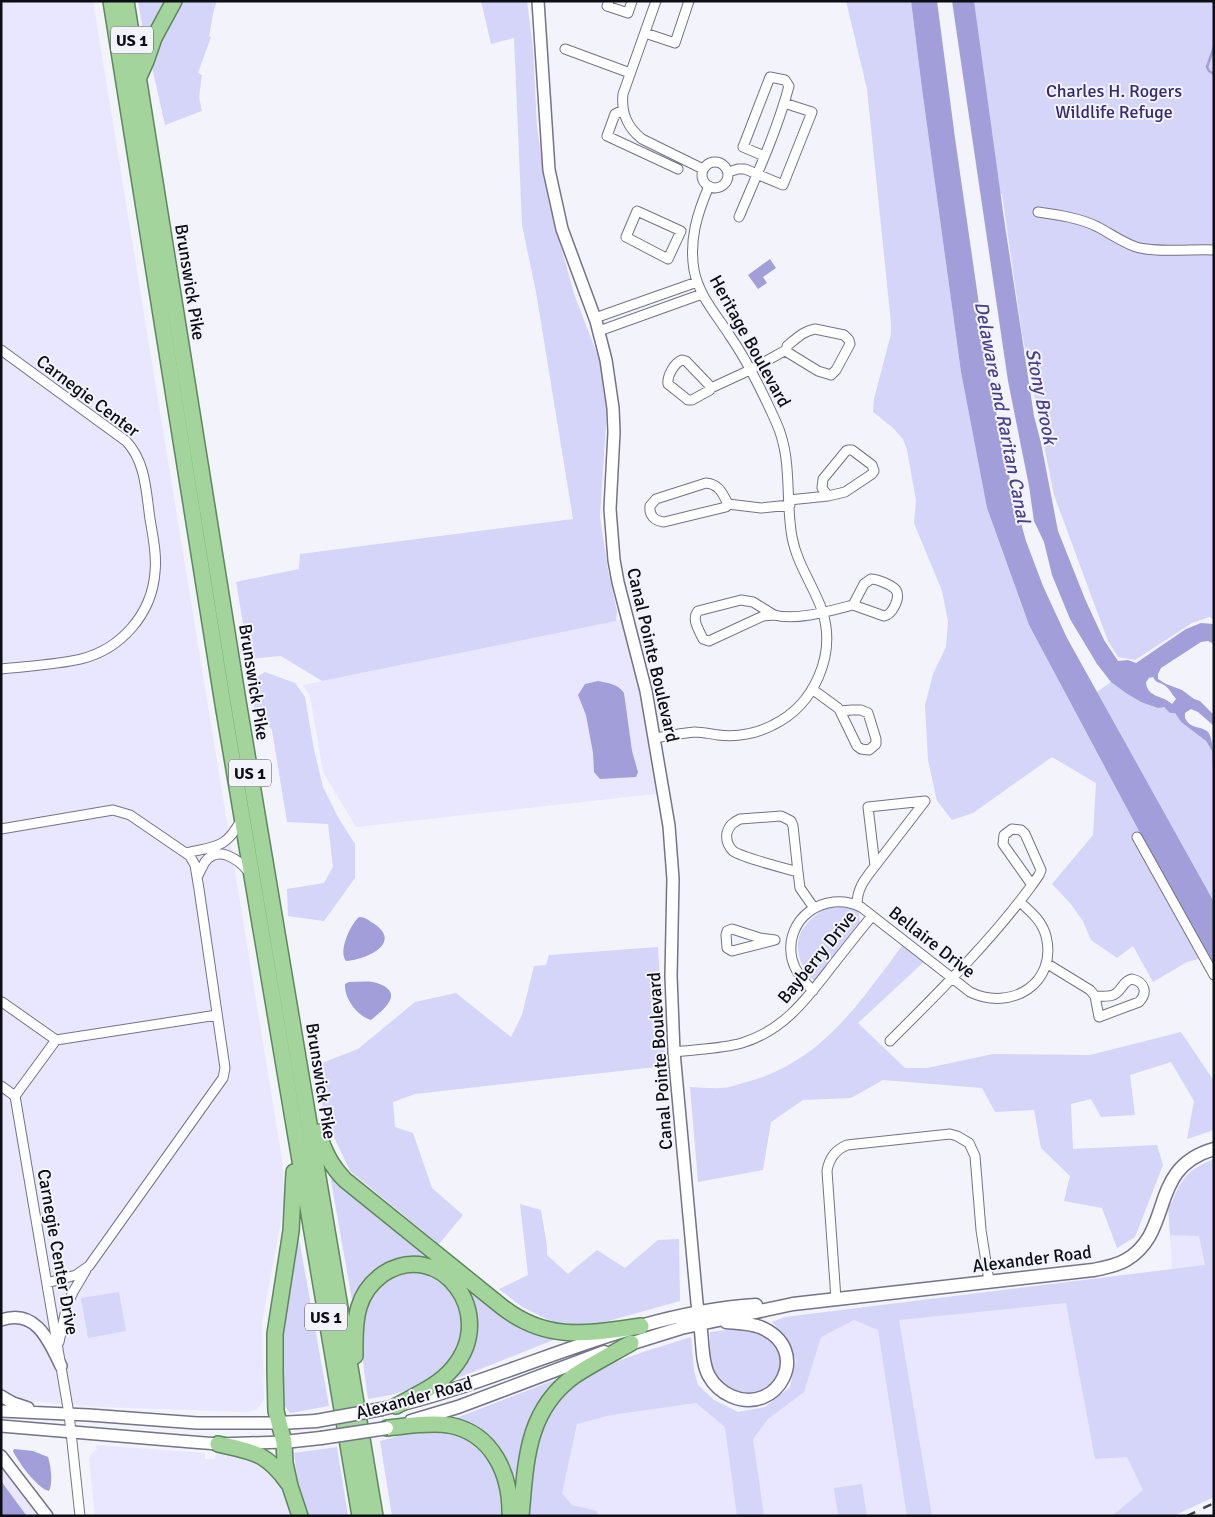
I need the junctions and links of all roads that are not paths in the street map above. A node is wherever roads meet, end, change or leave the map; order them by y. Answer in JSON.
{"nodes":[{"id":1,"x":111,"y":1,"type":"edge"},
{"id":2,"x":126,"y":1,"type":"edge"},
{"id":3,"x":174,"y":1,"type":"edge"},
{"id":4,"x":538,"y":1,"type":"edge"},
{"id":5,"x":609,"y":1,"type":"edge"},
{"id":6,"x":632,"y":1,"type":"edge"},
{"id":7,"x":656,"y":1,"type":"edge"},
{"id":8,"x":689,"y":1,"type":"edge"},
{"id":9,"x":645,"y":33,"type":"junction"},
{"id":10,"x":565,"y":49,"type":"dead end"},
{"id":11,"x":630,"y":73,"type":"junction"},
{"id":12,"x":138,"y":79,"type":"junction"},
{"id":13,"x":784,"y":103,"type":"junction"},
{"id":14,"x":623,"y":110,"type":"junction"},
{"id":15,"x":764,"y":156,"type":"junction"},
{"id":16,"x":678,"y":169,"type":"dead end"},
{"id":17,"x":703,"y":169,"type":"junction"},
{"id":18,"x":728,"y":172,"type":"junction"},
{"id":19,"x":756,"y":175,"type":"junction"},
{"id":20,"x":709,"y":186,"type":"junction"},
{"id":21,"x":1038,"y":212,"type":"dead end"},
{"id":22,"x":740,"y":217,"type":"dead end"},
{"id":23,"x":681,"y":232,"type":"junction"},
{"id":24,"x":693,"y":233,"type":"junction"},
{"id":25,"x":1214,"y":250,"type":"edge"},
{"id":26,"x":697,"y":282,"type":"junction"},
{"id":27,"x":702,"y":294,"type":"junction"},
{"id":28,"x":595,"y":318,"type":"junction"},
{"id":29,"x":599,"y":331,"type":"junction"},
{"id":30,"x":1,"y":350,"type":"edge"},
{"id":31,"x":786,"y":350,"type":"junction"},
{"id":32,"x":750,"y":370,"type":"junction"},
{"id":33,"x":711,"y":388,"type":"junction"},
{"id":34,"x":828,"y":496,"type":"junction"},
{"id":35,"x":790,"y":503,"type":"junction"},
{"id":36,"x":728,"y":504,"type":"junction"},
{"id":37,"x":853,"y":606,"type":"junction"},
{"id":38,"x":822,"y":612,"type":"junction"},
{"id":39,"x":774,"y":615,"type":"junction"},
{"id":40,"x":1,"y":669,"type":"edge"},
{"id":41,"x":812,"y":689,"type":"junction"},
{"id":42,"x":840,"y":711,"type":"junction"},
{"id":43,"x":654,"y":738,"type":"junction"},
{"id":44,"x":243,"y":817,"type":"junction"},
{"id":45,"x":1,"y":829,"type":"edge"},
{"id":46,"x":1137,"y":838,"type":"dead end"},
{"id":47,"x":186,"y":853,"type":"junction"},
{"id":48,"x":875,"y":866,"type":"junction"},
{"id":49,"x":798,"y":872,"type":"junction"},
{"id":50,"x":253,"y":876,"type":"junction"},
{"id":51,"x":197,"y":877,"type":"junction"},
{"id":52,"x":1032,"y":885,"type":"junction"},
{"id":53,"x":1020,"y":902,"type":"junction"},
{"id":54,"x":857,"y":905,"type":"junction"},
{"id":55,"x":814,"y":908,"type":"junction"},
{"id":56,"x":872,"y":916,"type":"junction"},
{"id":57,"x":776,"y":940,"type":"junction"},
{"id":58,"x":791,"y":942,"type":"junction"},
{"id":59,"x":1046,"y":963,"type":"junction"},
{"id":60,"x":1214,"y":975,"type":"edge"},
{"id":61,"x":952,"y":979,"type":"junction"},
{"id":62,"x":813,"y":991,"type":"junction"},
{"id":63,"x":1095,"y":996,"type":"junction"},
{"id":64,"x":2,"y":1000,"type":"edge"},
{"id":65,"x":217,"y":1015,"type":"junction"},
{"id":66,"x":56,"y":1040,"type":"junction"},
{"id":67,"x":890,"y":1041,"type":"dead end"},
{"id":68,"x":674,"y":1052,"type":"junction"},
{"id":69,"x":300,"y":1071,"type":"junction"},
{"id":70,"x":1,"y":1086,"type":"edge"},
{"id":71,"x":15,"y":1096,"type":"junction"},
{"id":72,"x":292,"y":1118,"type":"junction"},
{"id":73,"x":1214,"y":1149,"type":"edge"},
{"id":74,"x":89,"y":1266,"type":"junction"},
{"id":75,"x":989,"y":1281,"type":"junction"},
{"id":76,"x":47,"y":1283,"type":"junction"},
{"id":77,"x":836,"y":1299,"type":"junction"},
{"id":78,"x":793,"y":1304,"type":"junction"},
{"id":79,"x":699,"y":1318,"type":"junction"},
{"id":80,"x":1,"y":1320,"type":"edge"},
{"id":81,"x":716,"y":1320,"type":"junction"},
{"id":82,"x":640,"y":1326,"type":"junction"},
{"id":83,"x":631,"y":1343,"type":"junction"},
{"id":84,"x":58,"y":1347,"type":"junction"},
{"id":85,"x":61,"y":1366,"type":"junction"},
{"id":86,"x":1,"y":1396,"type":"edge"},
{"id":87,"x":356,"y":1400,"type":"junction"},
{"id":88,"x":389,"y":1408,"type":"junction"},
{"id":89,"x":1,"y":1411,"type":"edge"},
{"id":90,"x":50,"y":1412,"type":"junction"},
{"id":91,"x":69,"y":1414,"type":"junction"},
{"id":92,"x":278,"y":1423,"type":"junction"},
{"id":93,"x":1,"y":1426,"type":"edge"},
{"id":94,"x":387,"y":1428,"type":"junction"},
{"id":95,"x":71,"y":1432,"type":"junction"},
{"id":96,"x":284,"y":1442,"type":"junction"},
{"id":97,"x":218,"y":1444,"type":"junction"},
{"id":98,"x":1,"y":1456,"type":"edge"},
{"id":99,"x":290,"y":1486,"type":"junction"},
{"id":100,"x":371,"y":1492,"type":"junction"},
{"id":101,"x":47,"y":1516,"type":"edge"},
{"id":102,"x":80,"y":1516,"type":"edge"},
{"id":103,"x":300,"y":1516,"type":"edge"},
{"id":104,"x":360,"y":1516,"type":"edge"},
{"id":105,"x":375,"y":1516,"type":"edge"},
{"id":106,"x":379,"y":1516,"type":"edge"},
{"id":107,"x":510,"y":1516,"type":"edge"},
{"id":108,"x":521,"y":1516,"type":"edge"}],
"edges":[{"from":1,"to":44,"type":"highway","name":"Brunswick Pike","number":"US 1"},
{"from":2,"to":12,"type":"highway","name":"Brunswick Pike","number":"US 1"},
{"from":3,"to":12,"type":"highway"},
{"from":4,"to":28,"type":"street","name":"Canal Pointe Boulevard"},
{"from":5,"to":6,"type":"street"},
{"from":7,"to":9,"type":"street"},
{"from":8,"to":9,"type":"street"},
{"from":9,"to":11,"type":"street"},
{"from":10,"to":11,"type":"street"},
{"from":11,"to":14,"type":"street"},
{"from":12,"to":69,"type":"highway","name":"Brunswick Pike","number":"US 1"},
{"from":13,"to":15,"type":"street"},
{"from":13,"to":15,"type":"street"},
{"from":13,"to":19,"type":"street"},
{"from":14,"to":16,"type":"street"},
{"from":14,"to":17,"type":"street"},
{"from":15,"to":19,"type":"street"},
{"from":17,"to":18,"type":"street"},
{"from":17,"to":20,"type":"street"},
{"from":18,"to":19,"type":"street"},
{"from":18,"to":20,"type":"street"},
{"from":19,"to":22,"type":"street"},
{"from":20,"to":24,"type":"street","name":"Heritage Boulevard"},
{"from":21,"to":25,"type":"street"},
{"from":23,"to":23,"type":"street"},
{"from":23,"to":24,"type":"street"},
{"from":24,"to":26,"type":"street","name":"Heritage Boulevard"},
{"from":26,"to":27,"type":"street","name":"Heritage Boulevard"},
{"from":26,"to":28,"type":"street"},
{"from":27,"to":29,"type":"street"},
{"from":27,"to":32,"type":"street","name":"Heritage Boulevard"},
{"from":28,"to":29,"type":"street","name":"Canal Pointe Boulevard"},
{"from":29,"to":43,"type":"street","name":"Canal Pointe Boulevard"},
{"from":30,"to":40,"type":"street","name":"Carnegie Center"},
{"from":31,"to":31,"type":"street"},
{"from":31,"to":32,"type":"street"},
{"from":32,"to":33,"type":"street"},
{"from":32,"to":35,"type":"street","name":"Heritage Boulevard"},
{"from":33,"to":33,"type":"street"},
{"from":34,"to":34,"type":"street"},
{"from":34,"to":35,"type":"street"},
{"from":35,"to":36,"type":"street"},
{"from":35,"to":38,"type":"street","name":"Heritage Boulevard"},
{"from":36,"to":36,"type":"street"},
{"from":37,"to":37,"type":"street"},
{"from":37,"to":38,"type":"street"},
{"from":38,"to":39,"type":"street"},
{"from":38,"to":41,"type":"street","name":"Heritage Boulevard"},
{"from":39,"to":39,"type":"street"},
{"from":41,"to":42,"type":"street"},
{"from":41,"to":43,"type":"street","name":"Heritage Boulevard"},
{"from":42,"to":42,"type":"street"},
{"from":43,"to":68,"type":"street","name":"Canal Pointe Boulevard"},
{"from":44,"to":47,"type":"street"},
{"from":44,"to":50,"type":"highway","name":"Brunswick Pike","number":"US 1"},
{"from":45,"to":47,"type":"street"},
{"from":46,"to":60,"type":"street"},
{"from":47,"to":51,"type":"street"},
{"from":48,"to":48,"type":"street"},
{"from":48,"to":54,"type":"street"},
{"from":49,"to":49,"type":"street"},
{"from":49,"to":55,"type":"street"},
{"from":50,"to":51,"type":"street"},
{"from":50,"to":72,"type":"highway","name":"Brunswick Pike","number":"US 1"},
{"from":51,"to":65,"type":"street"},
{"from":52,"to":52,"type":"street"},
{"from":52,"to":53,"type":"street"},
{"from":53,"to":59,"type":"street"},
{"from":53,"to":61,"type":"street"},
{"from":54,"to":55,"type":"street","name":"Bellaire Drive"},
{"from":54,"to":56,"type":"street","name":"Bellaire Drive"},
{"from":55,"to":58,"type":"street","name":"Bellaire Drive"},
{"from":56,"to":61,"type":"street","name":"Bellaire Drive"},
{"from":56,"to":62,"type":"street","name":"Bayberry Drive"},
{"from":57,"to":57,"type":"street"},
{"from":57,"to":58,"type":"street"},
{"from":58,"to":62,"type":"street"},
{"from":59,"to":61,"type":"street","name":"Bellaire Drive"},
{"from":59,"to":63,"type":"street"},
{"from":61,"to":67,"type":"street"},
{"from":62,"to":68,"type":"street","name":"Bayberry Drive"},
{"from":63,"to":63,"type":"street"},
{"from":64,"to":66,"type":"street"},
{"from":65,"to":66,"type":"street"},
{"from":65,"to":74,"type":"street"},
{"from":66,"to":71,"type":"street"},
{"from":68,"to":79,"type":"street","name":"Canal Pointe Boulevard"},
{"from":69,"to":82,"type":"highway"},
{"from":69,"to":87,"type":"highway","name":"Brunswick Pike","number":"US 1"},
{"from":70,"to":71,"type":"street"},
{"from":71,"to":76,"type":"street","name":"Carnegie Center Drive"},
{"from":72,"to":92,"type":"highway"},
{"from":72,"to":104,"type":"highway","name":"Brunswick Pike","number":"US 1"},
{"from":73,"to":75,"type":"main road","name":"Alexander Road"},
{"from":74,"to":76,"type":"street"},
{"from":74,"to":84,"type":"street"},
{"from":75,"to":77,"type":"main road","name":"Alexander Road"},
{"from":75,"to":77,"type":"street"},
{"from":76,"to":84,"type":"street","name":"Carnegie Center Drive"},
{"from":77,"to":78,"type":"main road","name":"Alexander Road"},
{"from":78,"to":79,"type":"main road","name":"Alexander Road"},
{"from":78,"to":81,"type":"main road","name":"Alexander Road"},
{"from":79,"to":81,"type":"main road","name":"Alexander Road"},
{"from":79,"to":81,"type":"main road"},
{"from":79,"to":82,"type":"main road","name":"Alexander Road"},
{"from":79,"to":83,"type":"main road","name":"Alexander Road"},
{"from":80,"to":85,"type":"street"},
{"from":82,"to":88,"type":"main road","name":"Alexander Road"},
{"from":83,"to":94,"type":"main road","name":"Alexander Road"},
{"from":83,"to":108,"type":"highway"},
{"from":84,"to":85,"type":"street","name":"Carnegie Center Drive"},
{"from":85,"to":91,"type":"street","name":"Carnegie Center Drive"},
{"from":86,"to":90,"type":"street"},
{"from":87,"to":88,"type":"highway"},
{"from":87,"to":100,"type":"highway","name":"Brunswick Pike","number":"US 1"},
{"from":88,"to":92,"type":"main road","name":"Alexander Road","bridge":true},
{"from":89,"to":90,"type":"street","name":"Alexander Road"},
{"from":90,"to":91,"type":"street","name":"Alexander Road"},
{"from":91,"to":92,"type":"street","name":"Alexander Road"},
{"from":91,"to":95,"type":"street","name":"Carnegie Center Drive"},
{"from":92,"to":96,"type":"highway"},
{"from":93,"to":95,"type":"street","name":"Alexander Road"},
{"from":94,"to":96,"type":"main road","name":"Alexander Road","bridge":true},
{"from":94,"to":107,"type":"highway"},
{"from":95,"to":97,"type":"street","name":"Alexander Road"},
{"from":95,"to":102,"type":"street","name":"Carnegie Center Drive"},
{"from":96,"to":97,"type":"street","name":"Alexander Road"},
{"from":96,"to":99,"type":"highway"},
{"from":97,"to":99,"type":"highway"},
{"from":98,"to":101,"type":"street"},
{"from":99,"to":103,"type":"highway"},
{"from":100,"to":105,"type":"highway","name":"Brunswick Pike","number":"US 1"},
{"from":100,"to":106,"type":"highway"}]}
